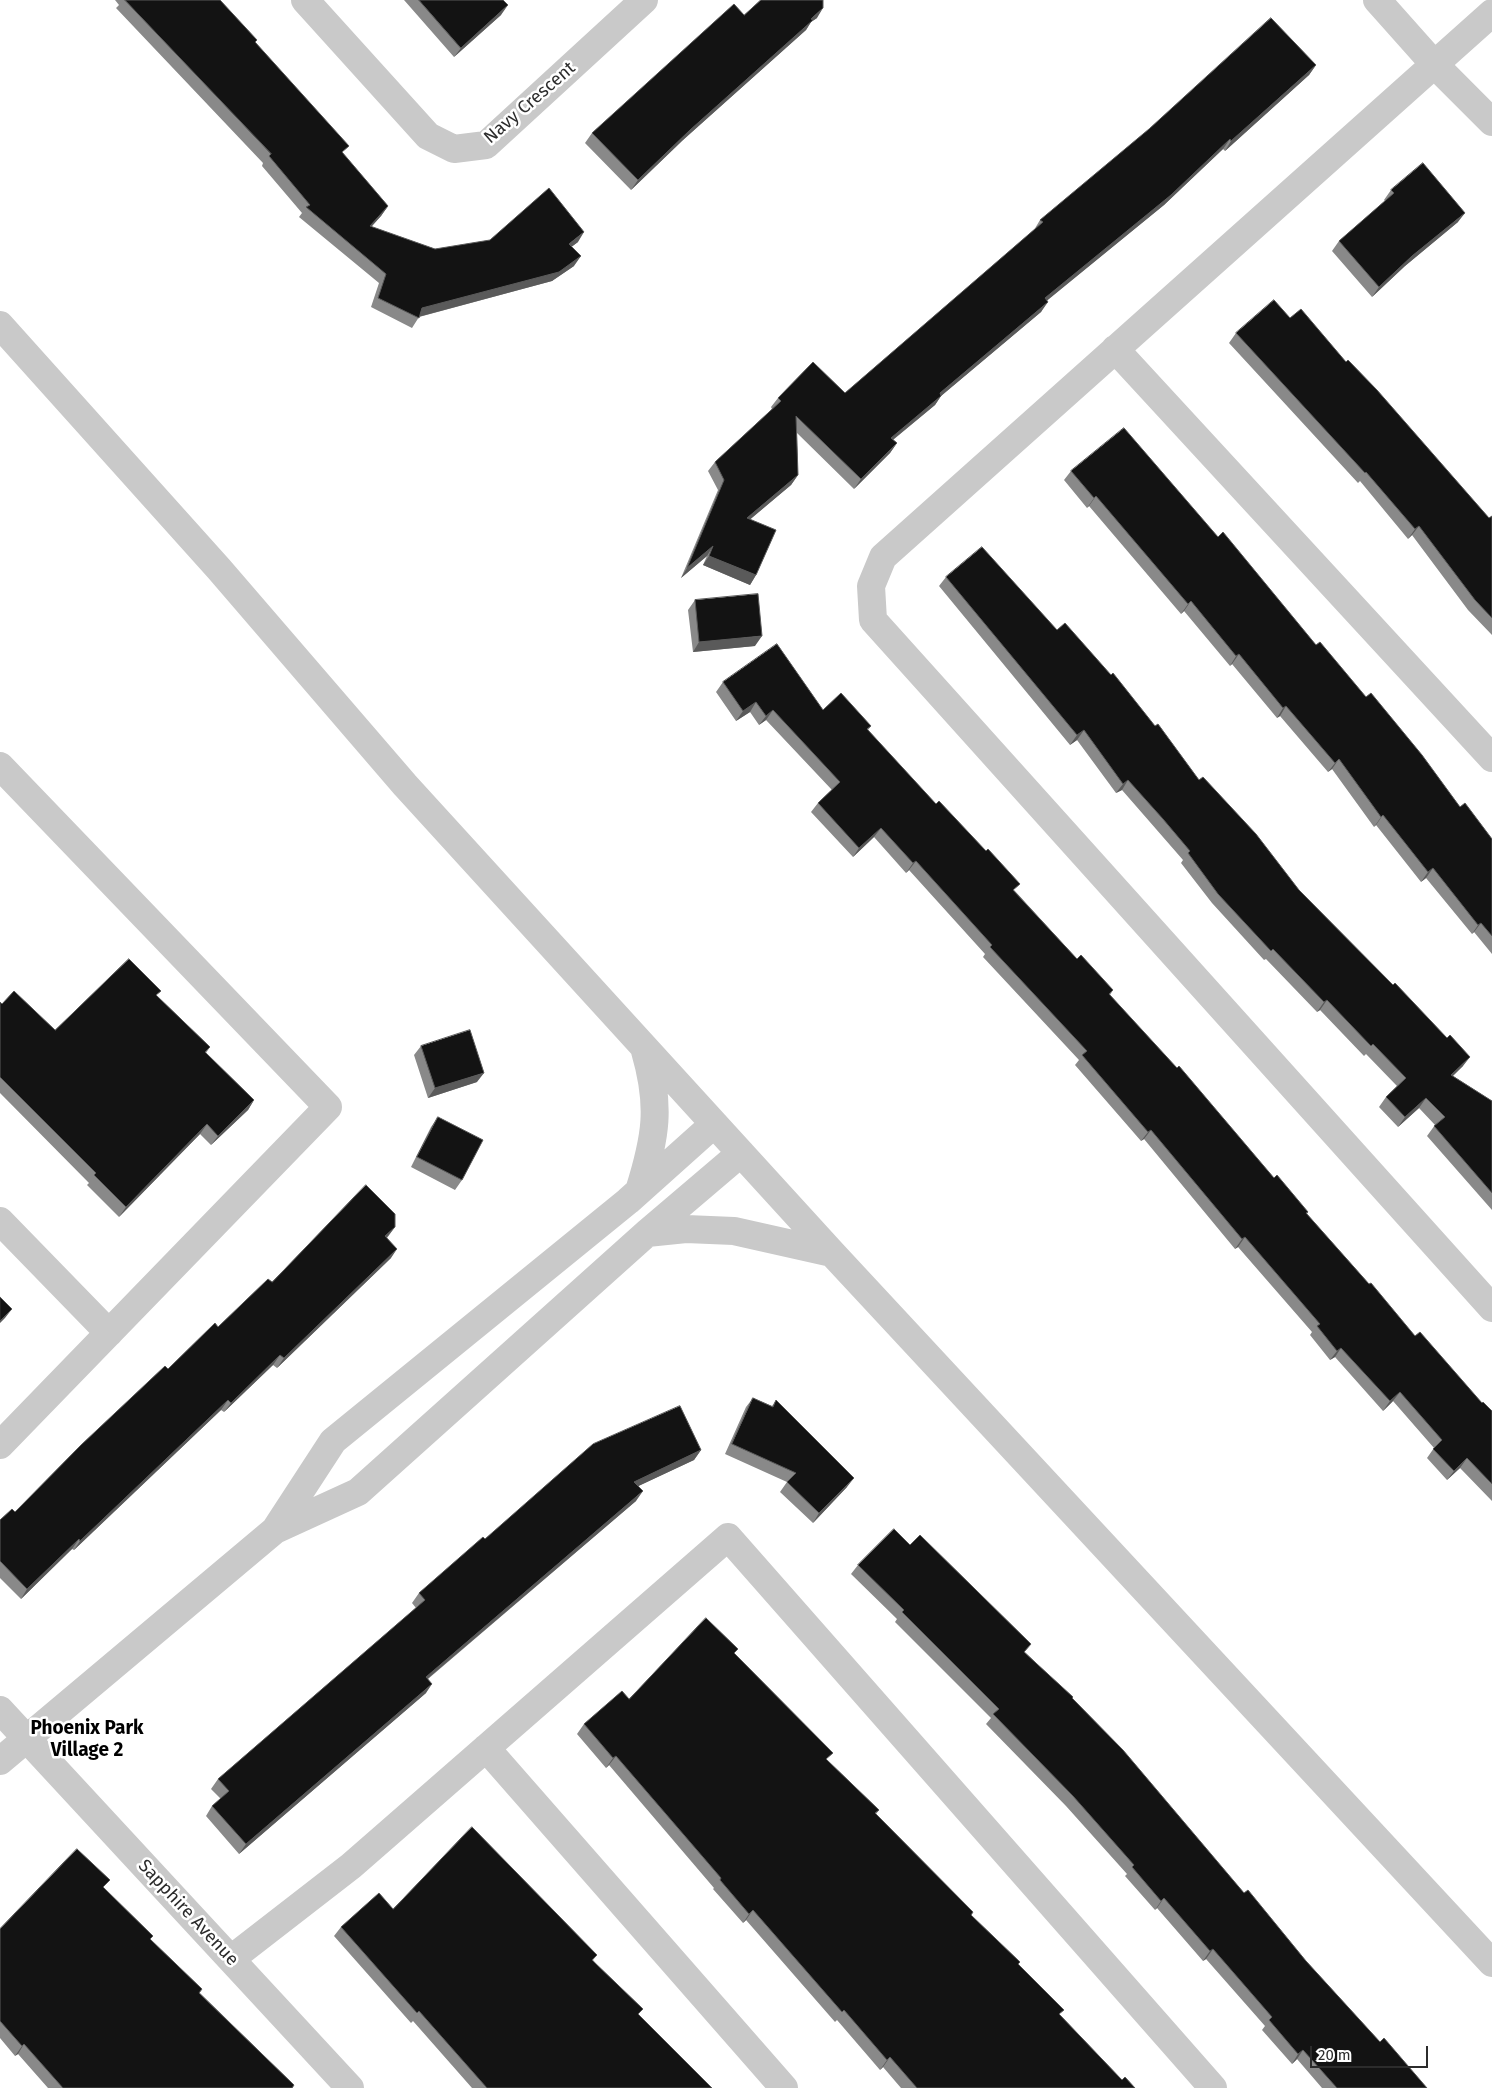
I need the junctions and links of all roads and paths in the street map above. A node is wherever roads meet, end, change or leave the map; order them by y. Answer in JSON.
{"nodes":[{"id":1,"x":305,"y":0,"type":"edge"},
{"id":2,"x":644,"y":0,"type":"edge"},
{"id":3,"x":1377,"y":0,"type":"edge"},
{"id":4,"x":1492,"y":13,"type":"edge"},
{"id":5,"x":1434,"y":64,"type":"junction"},
{"id":6,"x":1492,"y":122,"type":"edge"},
{"id":7,"x":0,"y":325,"type":"edge"},
{"id":8,"x":1115,"y":349,"type":"junction"},
{"id":9,"x":1492,"y":758,"type":"edge"},
{"id":10,"x":0,"y":766,"type":"edge"},
{"id":11,"x":644,"y":1047,"type":"junction"},
{"id":12,"x":714,"y":1124,"type":"junction"},
{"id":13,"x":741,"y":1153,"type":"junction"},
{"id":14,"x":639,"y":1191,"type":"junction"},
{"id":15,"x":0,"y":1221,"type":"edge"},
{"id":16,"x":647,"y":1233,"type":"junction"},
{"id":17,"x":832,"y":1253,"type":"junction"},
{"id":18,"x":1492,"y":1308,"type":"edge"},
{"id":19,"x":109,"y":1333,"type":"junction"},
{"id":20,"x":0,"y":1446,"type":"edge"},
{"id":21,"x":275,"y":1530,"type":"junction"},
{"id":22,"x":0,"y":1710,"type":"edge"},
{"id":23,"x":25,"y":1738,"type":"junction"},
{"id":24,"x":486,"y":1748,"type":"junction"},
{"id":25,"x":0,"y":1761,"type":"edge"},
{"id":26,"x":231,"y":1959,"type":"junction"},
{"id":27,"x":1492,"y":1963,"type":"edge"},
{"id":28,"x":350,"y":2088,"type":"edge"},
{"id":29,"x":784,"y":2088,"type":"edge"},
{"id":30,"x":1213,"y":2088,"type":"edge"}],
"edges":[{"from":1,"to":2,"type":"street","name":"Navy Crescent"},
{"from":3,"to":5,"type":"street"},
{"from":4,"to":5,"type":"street"},
{"from":5,"to":6,"type":"street"},
{"from":5,"to":8,"type":"street"},
{"from":7,"to":11,"type":"street"},
{"from":8,"to":9,"type":"street"},
{"from":8,"to":18,"type":"street"},
{"from":10,"to":19,"type":"street"},
{"from":11,"to":12,"type":"street"},
{"from":11,"to":14,"type":"street"},
{"from":12,"to":13,"type":"street"},
{"from":12,"to":14,"type":"street"},
{"from":13,"to":16,"type":"street"},
{"from":13,"to":17,"type":"street"},
{"from":14,"to":21,"type":"street"},
{"from":15,"to":19,"type":"street"},
{"from":16,"to":17,"type":"street"},
{"from":16,"to":21,"type":"street"},
{"from":17,"to":27,"type":"street"},
{"from":19,"to":20,"type":"street"},
{"from":21,"to":23,"type":"street"},
{"from":22,"to":23,"type":"street","name":"Sapphire Avenue"},
{"from":23,"to":25,"type":"street"},
{"from":23,"to":26,"type":"street","name":"Sapphire Avenue"},
{"from":24,"to":26,"type":"street"},
{"from":24,"to":29,"type":"street"},
{"from":24,"to":30,"type":"street"},
{"from":26,"to":28,"type":"street","name":"Sapphire Avenue"}]}
